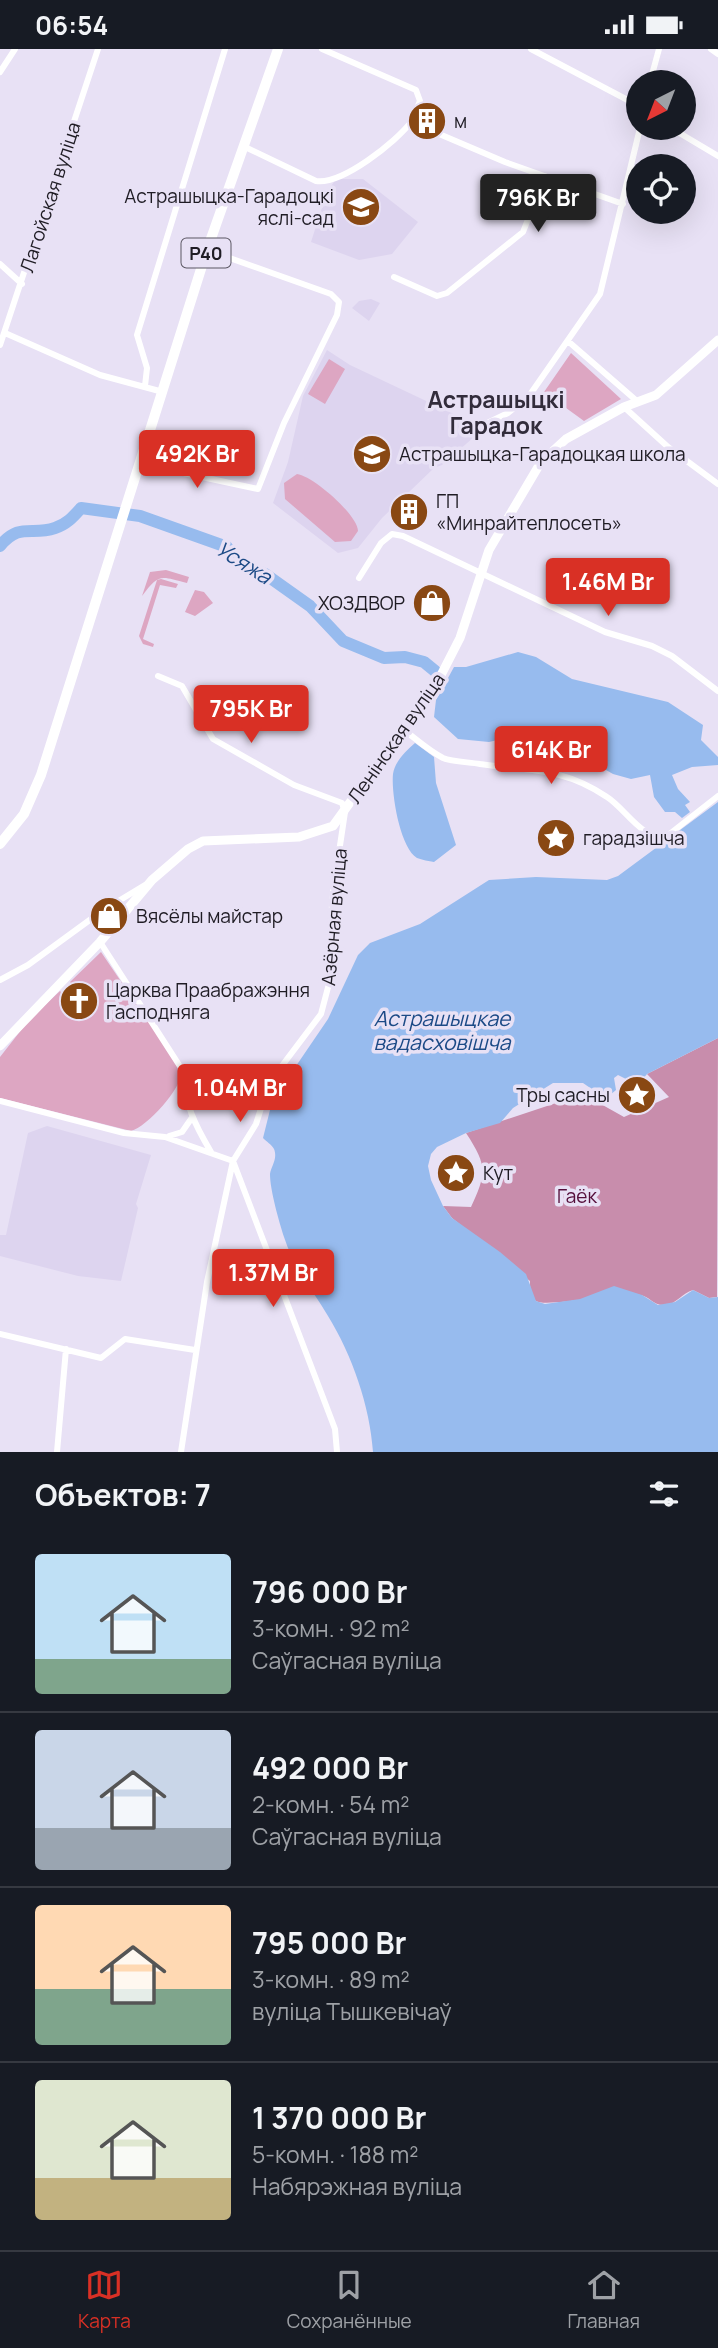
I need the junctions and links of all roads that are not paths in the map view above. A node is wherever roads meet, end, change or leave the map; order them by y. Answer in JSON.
{"nodes":[{"id":1,"x":15,"y":49,"type":"edge"},
{"id":2,"x":98,"y":49,"type":"edge"},
{"id":3,"x":225,"y":49,"type":"edge"},
{"id":4,"x":278,"y":49,"type":"edge"},
{"id":5,"x":322,"y":49,"type":"edge"},
{"id":6,"x":531,"y":49,"type":"edge"},
{"id":7,"x":660,"y":49,"type":"edge"},
{"id":8,"x":711,"y":49,"type":"edge"},
{"id":9,"x":718,"y":54,"type":"edge"},
{"id":10,"x":654,"y":70,"type":"edge"},
{"id":11,"x":0,"y":72,"type":"edge"},
{"id":12,"x":626,"y":99,"type":"edge"},
{"id":13,"x":411,"y":122,"type":"junction"},
{"id":14,"x":637,"y":140,"type":"edge"},
{"id":15,"x":691,"y":140,"type":"edge"},
{"id":16,"x":241,"y":145,"type":"junction"},
{"id":17,"x":718,"y":156,"type":"edge"},
{"id":18,"x":545,"y":176,"type":"junction"},
{"id":19,"x":623,"y":204,"type":"junction"},
{"id":20,"x":207,"y":250,"type":"junction"},
{"id":21,"x":0,"y":264,"type":"edge"},
{"id":22,"x":394,"y":277,"type":"dead end"},
{"id":23,"x":22,"y":284,"type":"junction"},
{"id":24,"x":5,"y":333,"type":"junction"},
{"id":25,"x":718,"y":340,"type":"edge"},
{"id":26,"x":569,"y":342,"type":"junction"},
{"id":27,"x":0,"y":345,"type":"edge"},
{"id":28,"x":145,"y":386,"type":"junction"},
{"id":29,"x":163,"y":392,"type":"junction"},
{"id":30,"x":638,"y":402,"type":"junction"},
{"id":31,"x":624,"y":407,"type":"junction"},
{"id":32,"x":479,"y":427,"type":"dead end"},
{"id":33,"x":142,"y":460,"type":"junction"},
{"id":34,"x":718,"y":484,"type":"edge"},
{"id":35,"x":481,"y":571,"type":"junction"},
{"id":36,"x":359,"y":578,"type":"dead end"},
{"id":37,"x":158,"y":676,"type":"dead end"},
{"id":38,"x":718,"y":691,"type":"edge"},
{"id":39,"x":404,"y":730,"type":"junction"},
{"id":40,"x":718,"y":796,"type":"edge"},
{"id":41,"x":345,"y":812,"type":"junction"},
{"id":42,"x":0,"y":844,"type":"edge"},
{"id":43,"x":152,"y":880,"type":"junction"},
{"id":44,"x":100,"y":942,"type":"junction"},
{"id":45,"x":0,"y":980,"type":"edge"},
{"id":46,"x":0,"y":1046,"type":"edge"},
{"id":47,"x":0,"y":1101,"type":"edge"},
{"id":48,"x":191,"y":1119,"type":"junction"},
{"id":49,"x":165,"y":1137,"type":"junction"},
{"id":50,"x":211,"y":1152,"type":"junction"},
{"id":51,"x":233,"y":1161,"type":"junction"},
{"id":52,"x":0,"y":1334,"type":"edge"},
{"id":53,"x":66,"y":1349,"type":"junction"},
{"id":54,"x":195,"y":1350,"type":"junction"},
{"id":55,"x":57,"y":1452,"type":"edge"},
{"id":56,"x":181,"y":1452,"type":"edge"},
{"id":57,"x":337,"y":1452,"type":"edge"}],
"edges":[{"from":1,"to":11,"type":"street"},
{"from":2,"to":23,"type":"street","name":"Лагойская вуліца"},
{"from":3,"to":28,"type":"street"},
{"from":4,"to":16,"type":"main road","number":"Р40"},
{"from":5,"to":13,"type":"street"},
{"from":6,"to":12,"type":"street"},
{"from":7,"to":10,"type":"street"},
{"from":8,"to":9,"type":"street"},
{"from":13,"to":16,"type":"street"},
{"from":13,"to":18,"type":"street"},
{"from":14,"to":19,"type":"street"},
{"from":15,"to":17,"type":"street"},
{"from":16,"to":20,"type":"main road","number":"Р40"},
{"from":18,"to":19,"type":"street"},
{"from":18,"to":22,"type":"street"},
{"from":19,"to":26,"type":"street"},
{"from":20,"to":29,"type":"main road","number":"Р40"},
{"from":20,"to":33,"type":"street"},
{"from":21,"to":23,"type":"street"},
{"from":23,"to":24,"type":"street","name":"Лагойская вуліца"},
{"from":24,"to":27,"type":"street","name":"Лагойская вуліца"},
{"from":24,"to":28,"type":"street"},
{"from":25,"to":30,"type":"street","name":"Ленінская вуліца"},
{"from":26,"to":30,"type":"street"},
{"from":26,"to":32,"type":"street"},
{"from":28,"to":29,"type":"street"},
{"from":29,"to":33,"type":"main road","number":"Р40"},
{"from":30,"to":31,"type":"street","name":"Ленінская вуліца"},
{"from":31,"to":34,"type":"street"},
{"from":31,"to":35,"type":"street","name":"Ленінская вуліца"},
{"from":33,"to":42,"type":"main road","number":"Р40"},
{"from":35,"to":36,"type":"street"},
{"from":35,"to":38,"type":"street"},
{"from":35,"to":39,"type":"street","name":"Ленінская вуліца"},
{"from":37,"to":41,"type":"street"},
{"from":39,"to":40,"type":"street"},
{"from":39,"to":41,"type":"street","name":"Ленінская вуліца"},
{"from":41,"to":43,"type":"street","name":"Ленінская вуліца"},
{"from":41,"to":51,"type":"street","name":"Азёрная вуліца"},
{"from":43,"to":44,"type":"street","name":"Ленінская вуліца"},
{"from":43,"to":45,"type":"street"},
{"from":44,"to":46,"type":"street","name":"Ленінская вуліца"},
{"from":44,"to":48,"type":"street"},
{"from":47,"to":49,"type":"street"},
{"from":48,"to":49,"type":"street"},
{"from":48,"to":50,"type":"street"},
{"from":49,"to":50,"type":"street"},
{"from":50,"to":51,"type":"street"},
{"from":51,"to":54,"type":"street","name":"Азёрная вуліца"},
{"from":51,"to":57,"type":"street"},
{"from":52,"to":53,"type":"street"},
{"from":53,"to":54,"type":"street"},
{"from":53,"to":55,"type":"street"},
{"from":54,"to":56,"type":"street","name":"Азёрная вуліца"}]}
